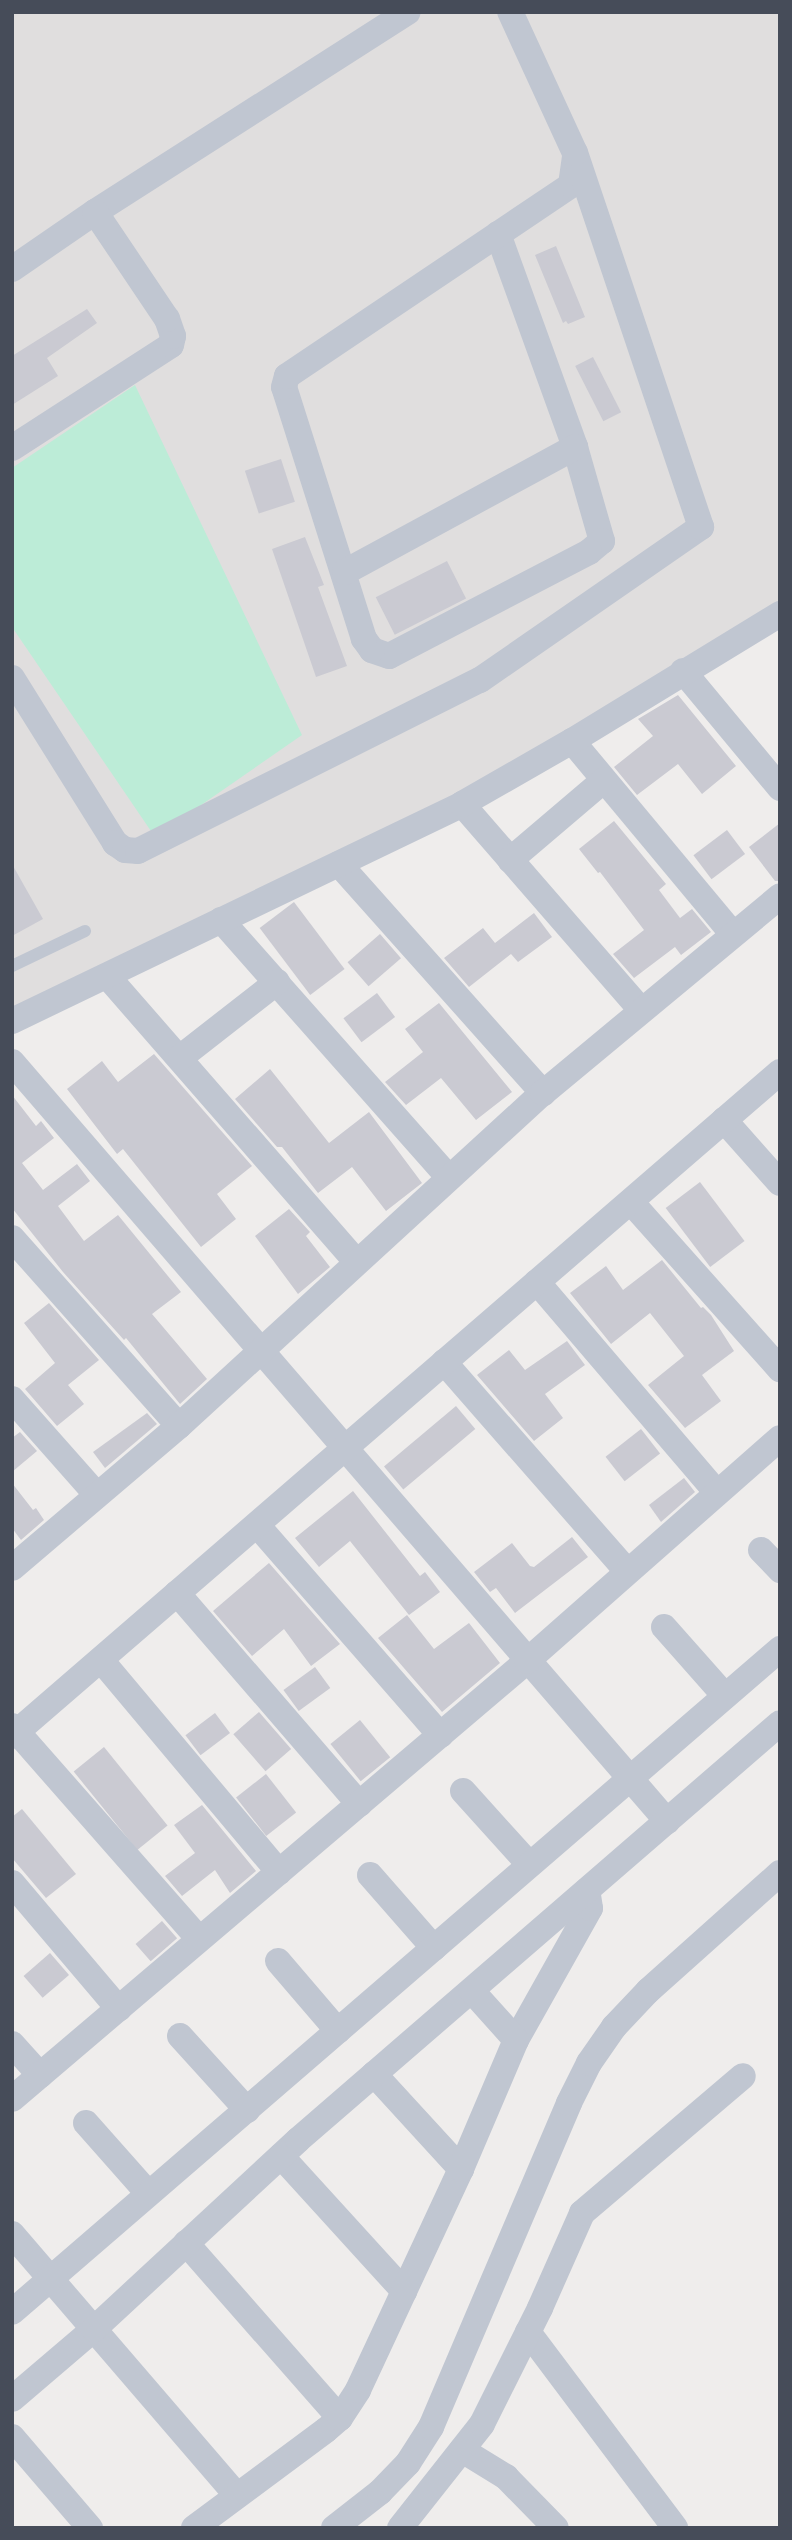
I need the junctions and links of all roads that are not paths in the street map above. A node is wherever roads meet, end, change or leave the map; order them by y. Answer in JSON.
{"nodes":[{"id":1,"x":408,"y":12,"type":"edge"},
{"id":2,"x":510,"y":12,"type":"edge"},
{"id":3,"x":575,"y":153,"type":"junction"},
{"id":4,"x":95,"y":212,"type":"junction"},
{"id":5,"x":498,"y":234,"type":"junction"},
{"id":6,"x":12,"y":269,"type":"edge"},
{"id":7,"x":575,"y":447,"type":"junction"},
{"id":8,"x":12,"y":448,"type":"edge"},
{"id":9,"x":345,"y":572,"type":"junction"},
{"id":10,"x":780,"y":614,"type":"edge"},
{"id":11,"x":683,"y":671,"type":"junction"},
{"id":12,"x":12,"y":678,"type":"edge"},
{"id":13,"x":572,"y":741,"type":"junction"},
{"id":14,"x":604,"y":780,"type":"junction"},
{"id":15,"x":780,"y":788,"type":"edge"},
{"id":16,"x":462,"y":804,"type":"junction"},
{"id":17,"x":510,"y":860,"type":"junction"},
{"id":18,"x":339,"y":863,"type":"junction"},
{"id":19,"x":780,"y":895,"type":"edge"},
{"id":20,"x":221,"y":920,"type":"junction"},
{"id":21,"x":85,"y":931,"type":"dead end"},
{"id":22,"x":733,"y":934,"type":"junction"},
{"id":23,"x":12,"y":966,"type":"edge"},
{"id":24,"x":108,"y":977,"type":"junction"},
{"id":25,"x":277,"y":982,"type":"junction"},
{"id":26,"x":640,"y":1010,"type":"junction"},
{"id":27,"x":12,"y":1021,"type":"edge"},
{"id":28,"x":181,"y":1057,"type":"junction"},
{"id":29,"x":12,"y":1062,"type":"edge"},
{"id":30,"x":780,"y":1072,"type":"edge"},
{"id":31,"x":543,"y":1093,"type":"junction"},
{"id":32,"x":724,"y":1121,"type":"junction"},
{"id":33,"x":449,"y":1178,"type":"junction"},
{"id":34,"x":780,"y":1183,"type":"edge"},
{"id":35,"x":631,"y":1202,"type":"junction"},
{"id":36,"x":12,"y":1238,"type":"edge"},
{"id":37,"x":357,"y":1262,"type":"junction"},
{"id":38,"x":537,"y":1282,"type":"junction"},
{"id":39,"x":262,"y":1350,"type":"junction"},
{"id":40,"x":444,"y":1362,"type":"junction"},
{"id":41,"x":780,"y":1369,"type":"edge"},
{"id":42,"x":12,"y":1399,"type":"edge"},
{"id":43,"x":179,"y":1426,"type":"junction"},
{"id":44,"x":780,"y":1438,"type":"edge"},
{"id":45,"x":344,"y":1449,"type":"junction"},
{"id":46,"x":717,"y":1493,"type":"junction"},
{"id":47,"x":97,"y":1495,"type":"junction"},
{"id":48,"x":257,"y":1525,"type":"junction"},
{"id":49,"x":761,"y":1550,"type":"dead end"},
{"id":50,"x":15,"y":1559,"type":"edge"},
{"id":51,"x":780,"y":1570,"type":"edge"},
{"id":52,"x":627,"y":1571,"type":"junction"},
{"id":53,"x":177,"y":1593,"type":"junction"},
{"id":54,"x":664,"y":1627,"type":"dead end"},
{"id":55,"x":780,"y":1649,"type":"edge"},
{"id":56,"x":101,"y":1660,"type":"junction"},
{"id":57,"x":527,"y":1661,"type":"junction"},
{"id":58,"x":725,"y":1696,"type":"junction"},
{"id":59,"x":780,"y":1723,"type":"edge"},
{"id":60,"x":14,"y":1731,"type":"edge"},
{"id":61,"x":440,"y":1735,"type":"junction"},
{"id":62,"x":630,"y":1778,"type":"junction"},
{"id":63,"x":463,"y":1791,"type":"dead end"},
{"id":64,"x":359,"y":1804,"type":"junction"},
{"id":65,"x":667,"y":1821,"type":"junction"},
{"id":66,"x":528,"y":1864,"type":"junction"},
{"id":67,"x":279,"y":1872,"type":"junction"},
{"id":68,"x":780,"y":1873,"type":"edge"},
{"id":69,"x":370,"y":1875,"type":"dead end"},
{"id":70,"x":12,"y":1884,"type":"edge"},
{"id":71,"x":587,"y":1890,"type":"junction"},
{"id":72,"x":200,"y":1939,"type":"junction"},
{"id":73,"x":434,"y":1948,"type":"junction"},
{"id":74,"x":278,"y":1961,"type":"dead end"},
{"id":75,"x":472,"y":1991,"type":"junction"},
{"id":76,"x":119,"y":2008,"type":"junction"},
{"id":77,"x":338,"y":2031,"type":"junction"},
{"id":78,"x":180,"y":2036,"type":"dead end"},
{"id":79,"x":516,"y":2040,"type":"junction"},
{"id":80,"x":12,"y":2044,"type":"edge"},
{"id":81,"x":374,"y":2074,"type":"junction"},
{"id":82,"x":40,"y":2075,"type":"junction"},
{"id":83,"x":743,"y":2076,"type":"dead end"},
{"id":84,"x":12,"y":2099,"type":"edge"},
{"id":85,"x":247,"y":2110,"type":"junction"},
{"id":86,"x":86,"y":2123,"type":"dead end"},
{"id":87,"x":281,"y":2156,"type":"junction"},
{"id":88,"x":461,"y":2169,"type":"junction"},
{"id":89,"x":148,"y":2193,"type":"junction"},
{"id":90,"x":12,"y":2234,"type":"edge"},
{"id":91,"x":186,"y":2243,"type":"junction"},
{"id":92,"x":51,"y":2279,"type":"junction"},
{"id":93,"x":404,"y":2291,"type":"junction"},
{"id":94,"x":12,"y":2312,"type":"edge"},
{"id":95,"x":94,"y":2329,"type":"junction"},
{"id":96,"x":528,"y":2332,"type":"junction"},
{"id":97,"x":12,"y":2399,"type":"edge"},
{"id":98,"x":340,"y":2418,"type":"junction"},
{"id":99,"x":12,"y":2437,"type":"edge"},
{"id":100,"x":461,"y":2450,"type":"junction"},
{"id":101,"x":237,"y":2496,"type":"junction"},
{"id":102,"x":90,"y":2528,"type":"edge"},
{"id":103,"x":194,"y":2528,"type":"edge"},
{"id":104,"x":334,"y":2528,"type":"edge"},
{"id":105,"x":400,"y":2528,"type":"edge"},
{"id":106,"x":556,"y":2528,"type":"edge"},
{"id":107,"x":675,"y":2528,"type":"edge"}],
"edges":[{"from":1,"to":4,"type":"street"},
{"from":2,"to":3,"type":"street"},
{"from":3,"to":5,"type":"street"},
{"from":3,"to":12,"type":"street"},
{"from":4,"to":6,"type":"street"},
{"from":4,"to":8,"type":"street"},
{"from":5,"to":7,"type":"street"},
{"from":5,"to":9,"type":"street"},
{"from":7,"to":9,"type":"street"},
{"from":7,"to":9,"type":"street"},
{"from":10,"to":11,"type":"street"},
{"from":11,"to":13,"type":"street"},
{"from":11,"to":15,"type":"street"},
{"from":13,"to":14,"type":"street"},
{"from":13,"to":16,"type":"street"},
{"from":14,"to":17,"type":"street"},
{"from":14,"to":22,"type":"street"},
{"from":16,"to":17,"type":"street"},
{"from":16,"to":18,"type":"street"},
{"from":17,"to":26,"type":"street"},
{"from":18,"to":20,"type":"street"},
{"from":18,"to":31,"type":"street"},
{"from":19,"to":22,"type":"street"},
{"from":20,"to":24,"type":"street"},
{"from":20,"to":25,"type":"street"},
{"from":21,"to":23,"type":"lane"},
{"from":22,"to":26,"type":"street"},
{"from":24,"to":27,"type":"street"},
{"from":24,"to":28,"type":"street"},
{"from":25,"to":28,"type":"street"},
{"from":25,"to":33,"type":"street"},
{"from":26,"to":31,"type":"street"},
{"from":28,"to":37,"type":"street"},
{"from":29,"to":39,"type":"street"},
{"from":30,"to":32,"type":"street"},
{"from":31,"to":33,"type":"street"},
{"from":32,"to":34,"type":"street"},
{"from":32,"to":35,"type":"street"},
{"from":33,"to":37,"type":"street"},
{"from":35,"to":38,"type":"street"},
{"from":35,"to":41,"type":"street"},
{"from":36,"to":43,"type":"street"},
{"from":37,"to":39,"type":"street"},
{"from":38,"to":40,"type":"street"},
{"from":38,"to":46,"type":"street"},
{"from":39,"to":43,"type":"street"},
{"from":39,"to":45,"type":"street"},
{"from":40,"to":45,"type":"street"},
{"from":40,"to":52,"type":"street"},
{"from":42,"to":47,"type":"street"},
{"from":43,"to":47,"type":"street"},
{"from":44,"to":46,"type":"street"},
{"from":45,"to":48,"type":"street"},
{"from":45,"to":57,"type":"street"},
{"from":46,"to":52,"type":"street"},
{"from":47,"to":50,"type":"street"},
{"from":48,"to":53,"type":"street"},
{"from":48,"to":61,"type":"street"},
{"from":49,"to":51,"type":"street"},
{"from":52,"to":57,"type":"street"},
{"from":53,"to":56,"type":"street"},
{"from":53,"to":64,"type":"street"},
{"from":54,"to":58,"type":"street"},
{"from":55,"to":58,"type":"street"},
{"from":56,"to":60,"type":"street"},
{"from":56,"to":67,"type":"street"},
{"from":57,"to":61,"type":"street"},
{"from":57,"to":62,"type":"street"},
{"from":58,"to":62,"type":"street"},
{"from":59,"to":65,"type":"street"},
{"from":60,"to":72,"type":"street"},
{"from":61,"to":64,"type":"street"},
{"from":62,"to":65,"type":"street"},
{"from":62,"to":66,"type":"street"},
{"from":63,"to":66,"type":"street"},
{"from":64,"to":67,"type":"street"},
{"from":65,"to":71,"type":"street"},
{"from":66,"to":73,"type":"street"},
{"from":67,"to":72,"type":"street"},
{"from":68,"to":104,"type":"street"},
{"from":69,"to":73,"type":"street"},
{"from":70,"to":76,"type":"street"},
{"from":71,"to":75,"type":"street"},
{"from":71,"to":79,"type":"street"},
{"from":72,"to":76,"type":"street"},
{"from":73,"to":77,"type":"street"},
{"from":74,"to":77,"type":"street"},
{"from":75,"to":79,"type":"street"},
{"from":75,"to":81,"type":"street"},
{"from":76,"to":82,"type":"street"},
{"from":77,"to":85,"type":"street"},
{"from":78,"to":85,"type":"street"},
{"from":79,"to":88,"type":"street"},
{"from":80,"to":82,"type":"street"},
{"from":81,"to":87,"type":"street"},
{"from":81,"to":88,"type":"street"},
{"from":82,"to":84,"type":"street"},
{"from":83,"to":96,"type":"street"},
{"from":85,"to":89,"type":"street"},
{"from":86,"to":89,"type":"street"},
{"from":87,"to":91,"type":"street"},
{"from":87,"to":93,"type":"street"},
{"from":88,"to":93,"type":"street"},
{"from":89,"to":92,"type":"street"},
{"from":90,"to":92,"type":"street"},
{"from":91,"to":95,"type":"street"},
{"from":91,"to":98,"type":"street"},
{"from":92,"to":94,"type":"street"},
{"from":92,"to":95,"type":"street"},
{"from":93,"to":98,"type":"street"},
{"from":95,"to":97,"type":"street"},
{"from":95,"to":101,"type":"street"},
{"from":96,"to":100,"type":"street"},
{"from":96,"to":107,"type":"street"},
{"from":98,"to":101,"type":"street"},
{"from":99,"to":102,"type":"street"},
{"from":100,"to":105,"type":"street"},
{"from":100,"to":106,"type":"street"},
{"from":101,"to":103,"type":"street"}]}
